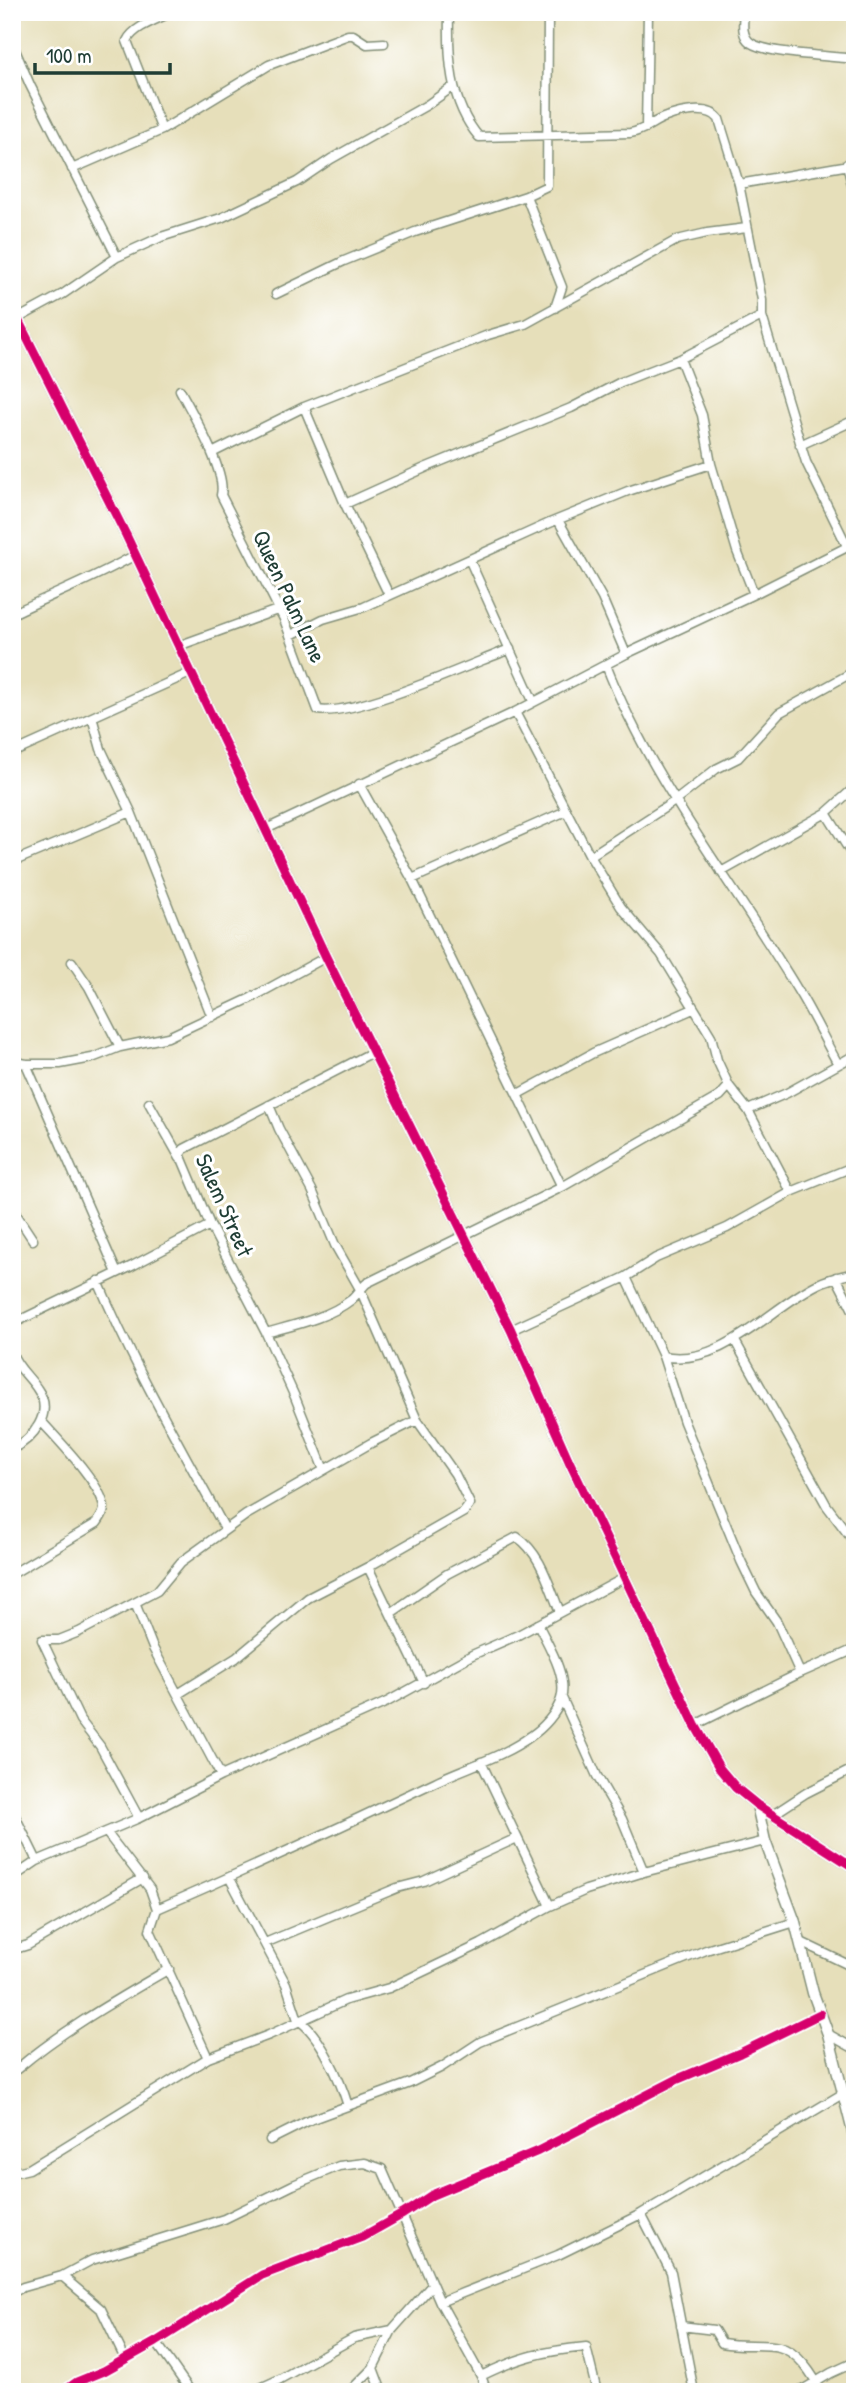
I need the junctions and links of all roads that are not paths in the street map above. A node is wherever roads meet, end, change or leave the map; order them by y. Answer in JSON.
{"nodes":[{"id":1,"x":172,"y":12,"type":"edge"},
{"id":2,"x":449,"y":12,"type":"edge"},
{"id":3,"x":548,"y":12,"type":"edge"},
{"id":4,"x":648,"y":12,"type":"edge"},
{"id":5,"x":744,"y":12,"type":"edge"},
{"id":6,"x":12,"y":43,"type":"edge"},
{"id":7,"x":384,"y":43,"type":"dead end"},
{"id":8,"x":855,"y":59,"type":"edge"},
{"id":9,"x":454,"y":86,"type":"junction"},
{"id":10,"x":646,"y":128,"type":"junction"},
{"id":11,"x":162,"y":130,"type":"junction"},
{"id":12,"x":547,"y":134,"type":"junction"},
{"id":13,"x":851,"y":164,"type":"edge"},
{"id":14,"x":72,"y":169,"type":"junction"},
{"id":15,"x":739,"y":184,"type":"junction"},
{"id":16,"x":526,"y":196,"type":"junction"},
{"id":17,"x":855,"y":197,"type":"edge"},
{"id":18,"x":747,"y":228,"type":"junction"},
{"id":19,"x":117,"y":257,"type":"junction"},
{"id":20,"x":562,"y":287,"type":"junction"},
{"id":21,"x":581,"y":293,"type":"junction"},
{"id":22,"x":276,"y":294,"type":"dead end"},
{"id":23,"x":555,"y":307,"type":"junction"},
{"id":24,"x":12,"y":309,"type":"edge"},
{"id":25,"x":762,"y":316,"type":"junction"},
{"id":26,"x":17,"y":319,"type":"junction"},
{"id":27,"x":680,"y":359,"type":"junction"},
{"id":28,"x":180,"y":390,"type":"dead end"},
{"id":29,"x":304,"y":407,"type":"junction"},
{"id":30,"x":855,"y":420,"type":"edge"},
{"id":31,"x":800,"y":445,"type":"junction"},
{"id":32,"x":212,"y":453,"type":"junction"},
{"id":33,"x":711,"y":464,"type":"junction"},
{"id":34,"x":345,"y":504,"type":"junction"},
{"id":35,"x":558,"y":520,"type":"junction"},
{"id":36,"x":851,"y":545,"type":"edge"},
{"id":37,"x":135,"y":555,"type":"junction"},
{"id":38,"x":470,"y":561,"type":"junction"},
{"id":39,"x":754,"y":594,"type":"junction"},
{"id":40,"x":389,"y":595,"type":"junction"},
{"id":41,"x":280,"y":609,"type":"junction"},
{"id":42,"x":12,"y":614,"type":"edge"},
{"id":43,"x":291,"y":635,"type":"junction"},
{"id":44,"x":178,"y":646,"type":"junction"},
{"id":45,"x":510,"y":649,"type":"junction"},
{"id":46,"x":626,"y":654,"type":"junction"},
{"id":47,"x":606,"y":664,"type":"junction"},
{"id":48,"x":855,"y":671,"type":"edge"},
{"id":49,"x":190,"y":673,"type":"junction"},
{"id":50,"x":533,"y":701,"type":"junction"},
{"id":51,"x":514,"y":712,"type":"junction"},
{"id":52,"x":92,"y":717,"type":"junction"},
{"id":53,"x":12,"y":753,"type":"edge"},
{"id":54,"x":359,"y":784,"type":"junction"},
{"id":55,"x":855,"y":787,"type":"edge"},
{"id":56,"x":675,"y":801,"type":"junction"},
{"id":57,"x":566,"y":811,"type":"junction"},
{"id":58,"x":131,"y":812,"type":"junction"},
{"id":59,"x":826,"y":813,"type":"junction"},
{"id":60,"x":264,"y":830,"type":"junction"},
{"id":61,"x":590,"y":856,"type":"junction"},
{"id":62,"x":855,"y":859,"type":"edge"},
{"id":63,"x":12,"y":862,"type":"edge"},
{"id":64,"x":721,"y":872,"type":"junction"},
{"id":65,"x":412,"y":879,"type":"junction"},
{"id":66,"x":326,"y":957,"type":"junction"},
{"id":67,"x":72,"y":962,"type":"dead end"},
{"id":68,"x":694,"y":1009,"type":"junction"},
{"id":69,"x":212,"y":1017,"type":"junction"},
{"id":70,"x":120,"y":1047,"type":"junction"},
{"id":71,"x":373,"y":1052,"type":"junction"},
{"id":72,"x":855,"y":1055,"type":"edge"},
{"id":73,"x":12,"y":1061,"type":"edge"},
{"id":74,"x":26,"y":1064,"type":"junction"},
{"id":75,"x":838,"y":1064,"type":"junction"},
{"id":76,"x":729,"y":1086,"type":"junction"},
{"id":77,"x":518,"y":1094,"type":"junction"},
{"id":78,"x":149,"y":1103,"type":"dead end"},
{"id":79,"x":269,"y":1105,"type":"junction"},
{"id":80,"x":748,"y":1110,"type":"junction"},
{"id":81,"x":181,"y":1160,"type":"junction"},
{"id":82,"x":855,"y":1166,"type":"edge"},
{"id":83,"x":562,"y":1187,"type":"junction"},
{"id":84,"x":791,"y":1192,"type":"junction"},
{"id":85,"x":12,"y":1208,"type":"edge"},
{"id":86,"x":210,"y":1224,"type":"junction"},
{"id":87,"x":465,"y":1235,"type":"junction"},
{"id":88,"x":33,"y":1240,"type":"dead end"},
{"id":89,"x":117,"y":1273,"type":"junction"},
{"id":90,"x":855,"y":1273,"type":"edge"},
{"id":91,"x":626,"y":1277,"type":"junction"},
{"id":92,"x":836,"y":1277,"type":"junction"},
{"id":93,"x":98,"y":1281,"type":"junction"},
{"id":94,"x":360,"y":1289,"type":"junction"},
{"id":95,"x":855,"y":1314,"type":"edge"},
{"id":96,"x":12,"y":1324,"type":"edge"},
{"id":97,"x":511,"y":1330,"type":"junction"},
{"id":98,"x":266,"y":1333,"type":"junction"},
{"id":99,"x":735,"y":1341,"type":"junction"},
{"id":100,"x":12,"y":1353,"type":"edge"},
{"id":101,"x":663,"y":1356,"type":"junction"},
{"id":102,"x":417,"y":1420,"type":"junction"},
{"id":103,"x":41,"y":1421,"type":"junction"},
{"id":104,"x":12,"y":1449,"type":"edge"},
{"id":105,"x":324,"y":1471,"type":"junction"},
{"id":106,"x":225,"y":1529,"type":"junction"},
{"id":107,"x":855,"y":1543,"type":"edge"},
{"id":108,"x":368,"y":1567,"type":"junction"},
{"id":109,"x":12,"y":1574,"type":"edge"},
{"id":110,"x":624,"y":1578,"type":"junction"},
{"id":111,"x":135,"y":1603,"type":"junction"},
{"id":112,"x":560,"y":1612,"type":"junction"},
{"id":113,"x":391,"y":1613,"type":"junction"},
{"id":114,"x":538,"y":1624,"type":"junction"},
{"id":115,"x":855,"y":1649,"type":"edge"},
{"id":116,"x":800,"y":1673,"type":"junction"},
{"id":117,"x":424,"y":1682,"type":"junction"},
{"id":118,"x":178,"y":1694,"type":"junction"},
{"id":119,"x":562,"y":1698,"type":"junction"},
{"id":120,"x":695,"y":1726,"type":"junction"},
{"id":121,"x":481,"y":1762,"type":"junction"},
{"id":122,"x":855,"y":1768,"type":"edge"},
{"id":123,"x":221,"y":1776,"type":"junction"},
{"id":124,"x":757,"y":1805,"type":"junction"},
{"id":125,"x":12,"y":1810,"type":"edge"},
{"id":126,"x":774,"y":1814,"type":"junction"},
{"id":127,"x":139,"y":1818,"type":"junction"},
{"id":128,"x":106,"y":1832,"type":"junction"},
{"id":129,"x":517,"y":1838,"type":"junction"},
{"id":130,"x":765,"y":1841,"type":"junction"},
{"id":131,"x":37,"y":1861,"type":"junction"},
{"id":132,"x":855,"y":1868,"type":"edge"},
{"id":133,"x":644,"y":1872,"type":"junction"},
{"id":134,"x":229,"y":1877,"type":"junction"},
{"id":135,"x":12,"y":1878,"type":"edge"},
{"id":136,"x":143,"y":1878,"type":"junction"},
{"id":137,"x":550,"y":1906,"type":"junction"},
{"id":138,"x":158,"y":1909,"type":"junction"},
{"id":139,"x":795,"y":1922,"type":"junction"},
{"id":140,"x":801,"y":1942,"type":"junction"},
{"id":141,"x":265,"y":1943,"type":"junction"},
{"id":142,"x":12,"y":1950,"type":"edge"},
{"id":143,"x":855,"y":1968,"type":"edge"},
{"id":144,"x":169,"y":1969,"type":"junction"},
{"id":145,"x":820,"y":2014,"type":"junction"},
{"id":146,"x":298,"y":2020,"type":"junction"},
{"id":147,"x":828,"y":2034,"type":"junction"},
{"id":148,"x":855,"y":2049,"type":"edge"},
{"id":149,"x":208,"y":2058,"type":"junction"},
{"id":150,"x":12,"y":2068,"type":"edge"},
{"id":151,"x":844,"y":2093,"type":"junction"},
{"id":152,"x":348,"y":2106,"type":"junction"},
{"id":153,"x":270,"y":2140,"type":"dead end"},
{"id":154,"x":855,"y":2140,"type":"edge"},
{"id":155,"x":12,"y":2173,"type":"edge"},
{"id":156,"x":404,"y":2214,"type":"junction"},
{"id":157,"x":641,"y":2214,"type":"junction"},
{"id":158,"x":62,"y":2276,"type":"junction"},
{"id":159,"x":432,"y":2285,"type":"junction"},
{"id":160,"x":12,"y":2293,"type":"edge"},
{"id":161,"x":440,"y":2302,"type":"junction"},
{"id":162,"x":681,"y":2326,"type":"junction"},
{"id":163,"x":392,"y":2330,"type":"junction"},
{"id":164,"x":156,"y":2342,"type":"junction"},
{"id":165,"x":125,"y":2359,"type":"junction"},
{"id":166,"x":855,"y":2362,"type":"edge"},
{"id":167,"x":373,"y":2368,"type":"junction"},
{"id":168,"x":481,"y":2376,"type":"junction"},
{"id":169,"x":817,"y":2381,"type":"junction"},
{"id":170,"x":63,"y":2392,"type":"edge"},
{"id":171,"x":191,"y":2392,"type":"edge"},
{"id":172,"x":252,"y":2392,"type":"edge"},
{"id":173,"x":349,"y":2392,"type":"edge"},
{"id":174,"x":383,"y":2392,"type":"edge"},
{"id":175,"x":487,"y":2392,"type":"edge"},
{"id":176,"x":597,"y":2392,"type":"edge"},
{"id":177,"x":694,"y":2392,"type":"edge"},
{"id":178,"x":799,"y":2392,"type":"edge"},
{"id":179,"x":821,"y":2392,"type":"edge"}],
"edges":[{"from":1,"to":11,"type":"street"},
{"from":2,"to":9,"type":"street"},
{"from":3,"to":12,"type":"street"},
{"from":4,"to":10,"type":"street"},
{"from":5,"to":8,"type":"street"},
{"from":6,"to":14,"type":"street"},
{"from":7,"to":11,"type":"street"},
{"from":9,"to":12,"type":"street"},
{"from":9,"to":19,"type":"street"},
{"from":10,"to":12,"type":"street"},
{"from":10,"to":15,"type":"street"},
{"from":11,"to":14,"type":"street"},
{"from":12,"to":16,"type":"street"},
{"from":13,"to":15,"type":"street"},
{"from":13,"to":17,"type":"street"},
{"from":14,"to":19,"type":"street"},
{"from":15,"to":18,"type":"street"},
{"from":16,"to":20,"type":"street"},
{"from":16,"to":22,"type":"street"},
{"from":18,"to":21,"type":"street"},
{"from":18,"to":25,"type":"street"},
{"from":19,"to":26,"type":"street"},
{"from":20,"to":21,"type":"street"},
{"from":20,"to":23,"type":"street"},
{"from":21,"to":23,"type":"street"},
{"from":23,"to":29,"type":"street"},
{"from":24,"to":26,"type":"street"},
{"from":25,"to":27,"type":"street"},
{"from":25,"to":31,"type":"street"},
{"from":26,"to":37,"type":"street"},
{"from":27,"to":33,"type":"street"},
{"from":27,"to":34,"type":"street"},
{"from":28,"to":32,"type":"street","name":"Queen Palm Lane"},
{"from":29,"to":32,"type":"street"},
{"from":29,"to":34,"type":"street"},
{"from":30,"to":31,"type":"street"},
{"from":31,"to":36,"type":"street"},
{"from":32,"to":41,"type":"street","name":"Queen Palm Lane"},
{"from":33,"to":35,"type":"street"},
{"from":33,"to":39,"type":"street"},
{"from":34,"to":40,"type":"street"},
{"from":35,"to":38,"type":"street"},
{"from":35,"to":46,"type":"street"},
{"from":36,"to":39,"type":"street"},
{"from":37,"to":42,"type":"street"},
{"from":37,"to":44,"type":"street"},
{"from":38,"to":40,"type":"street"},
{"from":38,"to":45,"type":"street"},
{"from":39,"to":46,"type":"street"},
{"from":40,"to":43,"type":"street"},
{"from":41,"to":43,"type":"street","name":"Queen Palm Lane"},
{"from":41,"to":44,"type":"street"},
{"from":43,"to":45,"type":"street","name":"Queen Palm Lane"},
{"from":44,"to":49,"type":"street"},
{"from":45,"to":50,"type":"street"},
{"from":46,"to":47,"type":"street"},
{"from":47,"to":50,"type":"street"},
{"from":47,"to":56,"type":"street"},
{"from":48,"to":56,"type":"street"},
{"from":49,"to":52,"type":"street"},
{"from":49,"to":60,"type":"street"},
{"from":50,"to":51,"type":"street"},
{"from":51,"to":54,"type":"street"},
{"from":51,"to":57,"type":"street"},
{"from":52,"to":53,"type":"street"},
{"from":52,"to":58,"type":"street"},
{"from":54,"to":60,"type":"street"},
{"from":54,"to":65,"type":"street"},
{"from":55,"to":59,"type":"street"},
{"from":56,"to":61,"type":"street"},
{"from":56,"to":64,"type":"street"},
{"from":57,"to":61,"type":"street"},
{"from":57,"to":65,"type":"street"},
{"from":58,"to":63,"type":"street"},
{"from":58,"to":69,"type":"street"},
{"from":59,"to":62,"type":"street"},
{"from":59,"to":64,"type":"street"},
{"from":60,"to":66,"type":"street"},
{"from":61,"to":68,"type":"street"},
{"from":64,"to":75,"type":"street"},
{"from":65,"to":77,"type":"street"},
{"from":66,"to":69,"type":"street"},
{"from":66,"to":71,"type":"street"},
{"from":67,"to":70,"type":"street"},
{"from":68,"to":76,"type":"street"},
{"from":68,"to":77,"type":"street"},
{"from":69,"to":70,"type":"street"},
{"from":70,"to":74,"type":"street"},
{"from":71,"to":79,"type":"street","name":"Salem Street"},
{"from":71,"to":87,"type":"street"},
{"from":72,"to":75,"type":"street"},
{"from":73,"to":74,"type":"street"},
{"from":74,"to":89,"type":"street"},
{"from":75,"to":80,"type":"street"},
{"from":76,"to":80,"type":"street"},
{"from":76,"to":83,"type":"street"},
{"from":77,"to":83,"type":"street"},
{"from":78,"to":81,"type":"street"},
{"from":79,"to":81,"type":"street","name":"Salem Street"},
{"from":79,"to":94,"type":"street"},
{"from":80,"to":84,"type":"street"},
{"from":81,"to":86,"type":"street","name":"Salem Street"},
{"from":82,"to":84,"type":"street"},
{"from":83,"to":87,"type":"street"},
{"from":84,"to":91,"type":"street"},
{"from":85,"to":88,"type":"street"},
{"from":86,"to":89,"type":"street"},
{"from":86,"to":98,"type":"street","name":"Salem Street"},
{"from":87,"to":94,"type":"street"},
{"from":87,"to":97,"type":"street"},
{"from":89,"to":93,"type":"street"},
{"from":90,"to":92,"type":"street"},
{"from":91,"to":97,"type":"street"},
{"from":91,"to":101,"type":"street"},
{"from":92,"to":95,"type":"street"},
{"from":92,"to":99,"type":"street"},
{"from":93,"to":96,"type":"street"},
{"from":93,"to":106,"type":"street"},
{"from":94,"to":98,"type":"street"},
{"from":94,"to":102,"type":"street"},
{"from":97,"to":110,"type":"street"},
{"from":98,"to":105,"type":"street","name":"Salem Street"},
{"from":99,"to":101,"type":"street"},
{"from":99,"to":107,"type":"street"},
{"from":100,"to":103,"type":"street"},
{"from":101,"to":116,"type":"street"},
{"from":102,"to":105,"type":"street"},
{"from":102,"to":108,"type":"street"},
{"from":103,"to":104,"type":"street"},
{"from":103,"to":109,"type":"street"},
{"from":105,"to":106,"type":"street"},
{"from":106,"to":111,"type":"street"},
{"from":108,"to":113,"type":"street"},
{"from":108,"to":118,"type":"street"},
{"from":110,"to":112,"type":"street"},
{"from":110,"to":120,"type":"street"},
{"from":111,"to":118,"type":"street"},
{"from":111,"to":127,"type":"street"},
{"from":112,"to":113,"type":"street"},
{"from":112,"to":114,"type":"street"},
{"from":113,"to":117,"type":"street"},
{"from":114,"to":117,"type":"street"},
{"from":114,"to":119,"type":"street"},
{"from":115,"to":116,"type":"street"},
{"from":116,"to":120,"type":"street"},
{"from":117,"to":123,"type":"street"},
{"from":118,"to":123,"type":"street"},
{"from":119,"to":121,"type":"street"},
{"from":119,"to":133,"type":"street"},
{"from":120,"to":124,"type":"street"},
{"from":121,"to":129,"type":"street"},
{"from":121,"to":134,"type":"street"},
{"from":122,"to":126,"type":"street"},
{"from":123,"to":127,"type":"street"},
{"from":124,"to":126,"type":"street"},
{"from":124,"to":130,"type":"street"},
{"from":125,"to":131,"type":"street"},
{"from":126,"to":132,"type":"street"},
{"from":127,"to":128,"type":"street"},
{"from":128,"to":131,"type":"street"},
{"from":128,"to":136,"type":"street"},
{"from":129,"to":137,"type":"street"},
{"from":129,"to":141,"type":"street"},
{"from":130,"to":133,"type":"street"},
{"from":130,"to":139,"type":"street"},
{"from":131,"to":135,"type":"street"},
{"from":133,"to":137,"type":"street"},
{"from":134,"to":138,"type":"street"},
{"from":134,"to":141,"type":"street"},
{"from":136,"to":138,"type":"street"},
{"from":136,"to":142,"type":"street"},
{"from":137,"to":146,"type":"street"},
{"from":138,"to":144,"type":"street"},
{"from":139,"to":140,"type":"street"},
{"from":139,"to":152,"type":"street"},
{"from":140,"to":143,"type":"street"},
{"from":140,"to":145,"type":"street"},
{"from":141,"to":146,"type":"street"},
{"from":144,"to":149,"type":"street"},
{"from":144,"to":150,"type":"street"},
{"from":145,"to":147,"type":"street"},
{"from":145,"to":156,"type":"street"},
{"from":146,"to":149,"type":"street"},
{"from":146,"to":152,"type":"street"},
{"from":147,"to":148,"type":"street"},
{"from":147,"to":151,"type":"street"},
{"from":149,"to":155,"type":"street"},
{"from":151,"to":154,"type":"street"},
{"from":151,"to":157,"type":"street"},
{"from":152,"to":153,"type":"street"},
{"from":156,"to":158,"type":"street"},
{"from":156,"to":159,"type":"street"},
{"from":156,"to":164,"type":"street"},
{"from":157,"to":161,"type":"street"},
{"from":157,"to":162,"type":"street"},
{"from":158,"to":160,"type":"street"},
{"from":158,"to":165,"type":"street"},
{"from":159,"to":161,"type":"street"},
{"from":159,"to":163,"type":"street"},
{"from":161,"to":168,"type":"street"},
{"from":162,"to":169,"type":"street"},
{"from":162,"to":177,"type":"street"},
{"from":163,"to":167,"type":"street"},
{"from":163,"to":172,"type":"street"},
{"from":164,"to":165,"type":"street"},
{"from":164,"to":171,"type":"street"},
{"from":165,"to":170,"type":"street"},
{"from":166,"to":169,"type":"street"},
{"from":167,"to":173,"type":"street"},
{"from":167,"to":174,"type":"street"},
{"from":168,"to":175,"type":"street"},
{"from":168,"to":176,"type":"street"},
{"from":169,"to":178,"type":"street"},
{"from":169,"to":179,"type":"street"}]}
